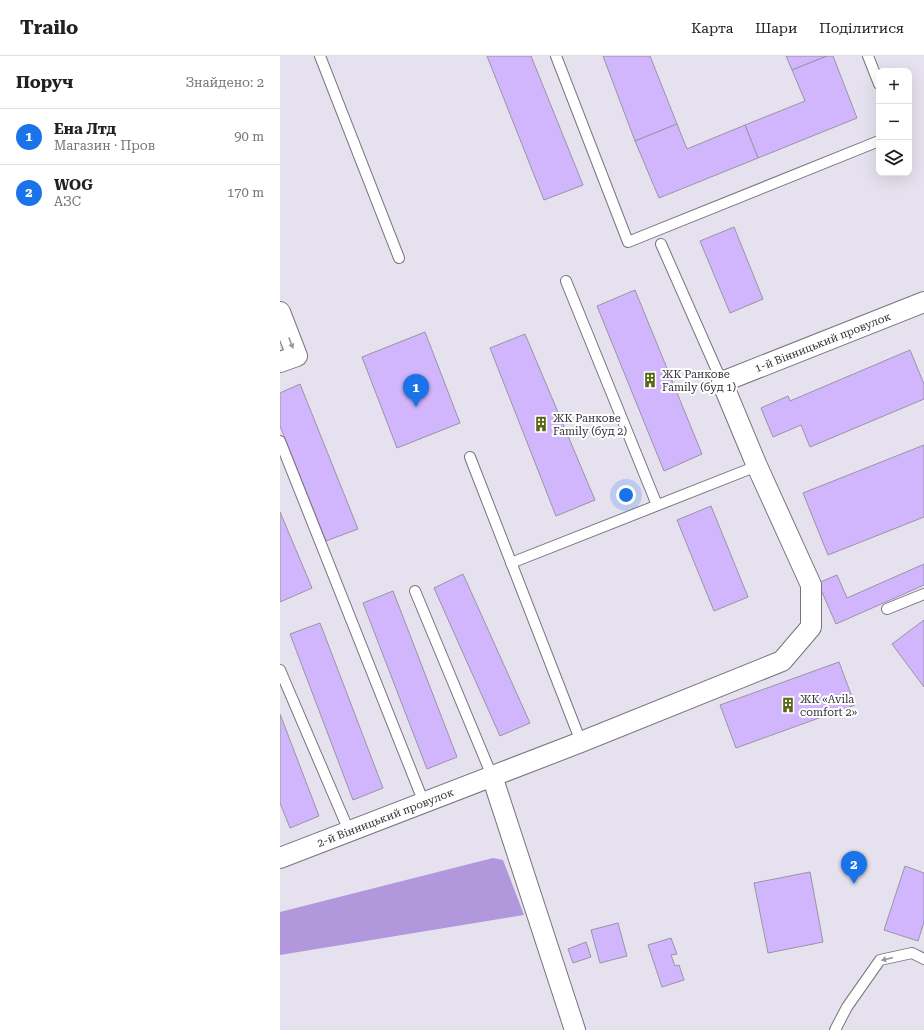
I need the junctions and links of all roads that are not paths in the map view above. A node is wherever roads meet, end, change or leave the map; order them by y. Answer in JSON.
{"nodes":[{"id":1,"x":320,"y":56,"type":"edge"},
{"id":2,"x":556,"y":56,"type":"edge"},
{"id":3,"x":868,"y":56,"type":"edge"},
{"id":4,"x":876,"y":76,"type":"edge"},
{"id":5,"x":876,"y":142,"type":"edge"},
{"id":6,"x":662,"y":244,"type":"dead end"},
{"id":7,"x":399,"y":258,"type":"dead end"},
{"id":8,"x":566,"y":281,"type":"dead end"},
{"id":9,"x":924,"y":302,"type":"edge"},
{"id":10,"x":280,"y":312,"type":"edge"},
{"id":11,"x":280,"y":362,"type":"edge"},
{"id":12,"x":722,"y":382,"type":"junction"},
{"id":13,"x":280,"y":442,"type":"edge"},
{"id":14,"x":470,"y":457,"type":"dead end"},
{"id":15,"x":757,"y":466,"type":"junction"},
{"id":16,"x":657,"y":505,"type":"junction"},
{"id":17,"x":511,"y":563,"type":"junction"},
{"id":18,"x":415,"y":591,"type":"dead end"},
{"id":19,"x":924,"y":594,"type":"edge"},
{"id":20,"x":887,"y":609,"type":"dead end"},
{"id":21,"x":280,"y":670,"type":"edge"},
{"id":22,"x":581,"y":742,"type":"junction"},
{"id":23,"x":492,"y":776,"type":"junction"},
{"id":24,"x":424,"y":802,"type":"junction"},
{"id":25,"x":349,"y":831,"type":"junction"},
{"id":26,"x":280,"y":858,"type":"edge"},
{"id":27,"x":924,"y":959,"type":"edge"},
{"id":28,"x":575,"y":1030,"type":"edge"},
{"id":29,"x":835,"y":1030,"type":"edge"}],
"edges":[{"from":1,"to":7,"type":"lane"},
{"from":2,"to":5,"type":"lane"},
{"from":3,"to":4,"type":"lane"},
{"from":6,"to":12,"type":"lane"},
{"from":8,"to":16,"type":"lane"},
{"from":9,"to":12,"type":"street","name":"1-й Вінницький провулок"},
{"from":10,"to":11,"type":"street","one_way":true},
{"from":12,"to":15,"type":"street","name":"2-й Вінницький провулок"},
{"from":13,"to":24,"type":"lane"},
{"from":14,"to":17,"type":"lane"},
{"from":15,"to":16,"type":"lane"},
{"from":15,"to":22,"type":"street","name":"2-й Вінницький провулок"},
{"from":16,"to":17,"type":"lane"},
{"from":17,"to":22,"type":"lane"},
{"from":18,"to":23,"type":"lane"},
{"from":19,"to":20,"type":"lane"},
{"from":21,"to":25,"type":"lane"},
{"from":22,"to":23,"type":"street","name":"2-й Вінницький провулок"},
{"from":23,"to":24,"type":"street","name":"2-й Вінницький провулок"},
{"from":23,"to":28,"type":"street"},
{"from":24,"to":25,"type":"street","name":"2-й Вінницький провулок"},
{"from":25,"to":26,"type":"street","name":"2-й Вінницький провулок"},
{"from":27,"to":29,"type":"lane","one_way":true}]}
